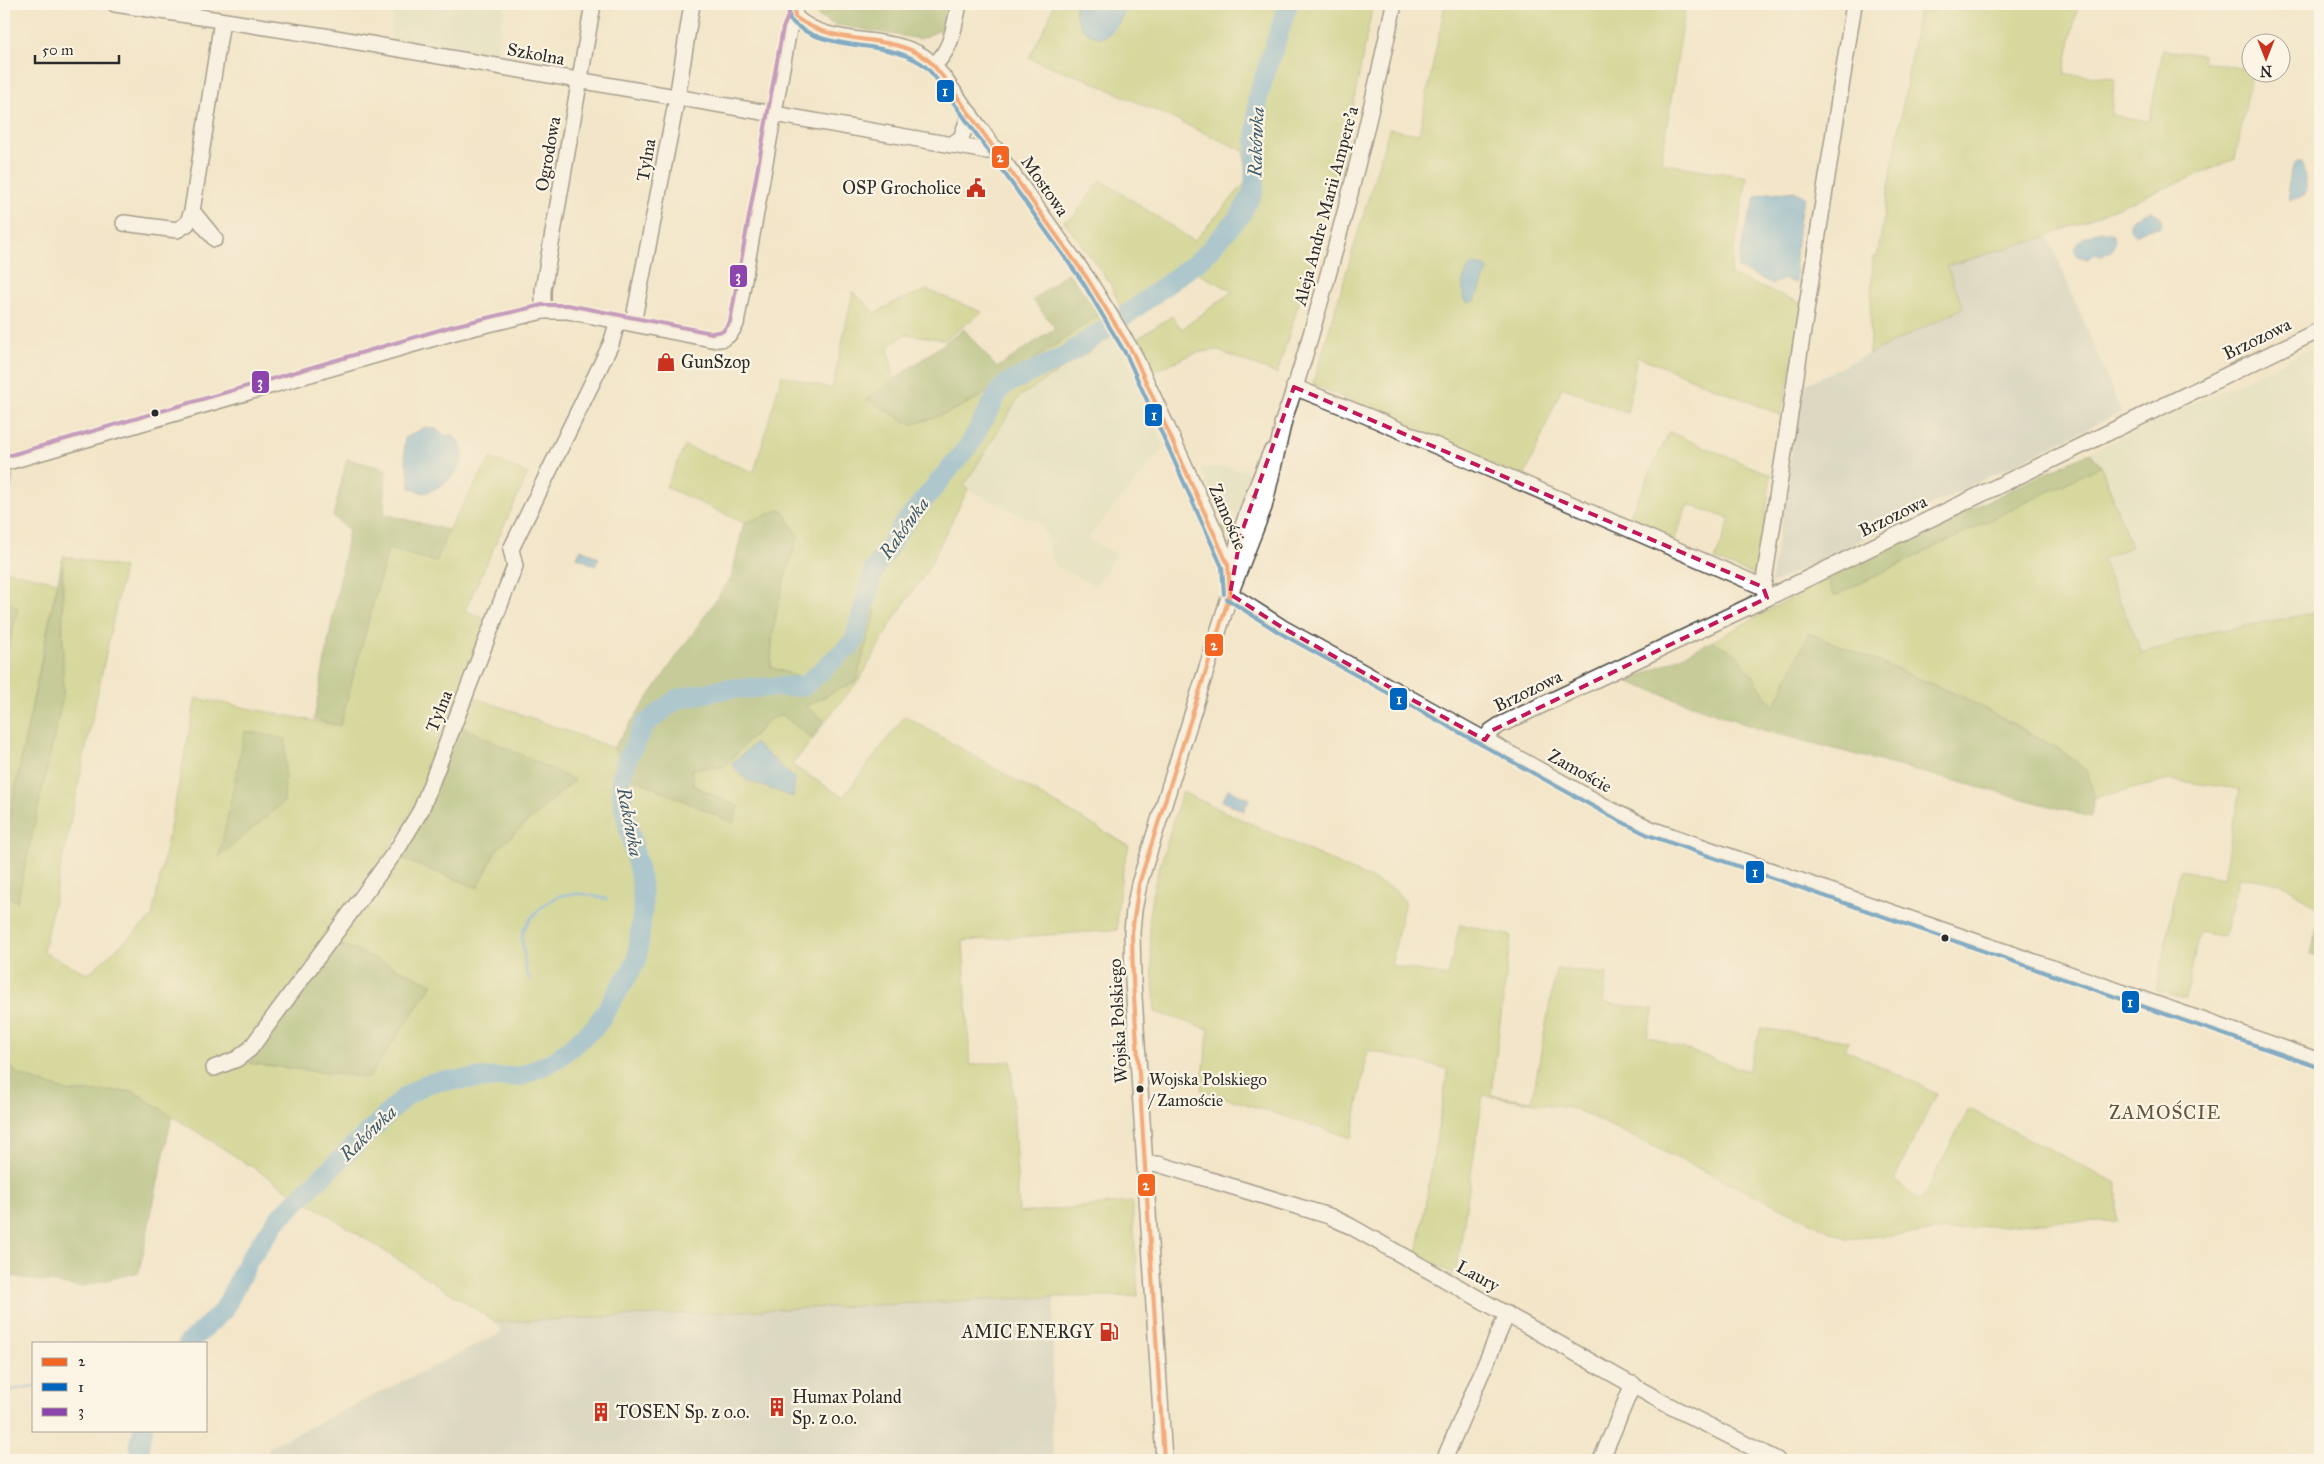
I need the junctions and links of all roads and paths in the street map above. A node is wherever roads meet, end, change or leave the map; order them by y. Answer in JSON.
{"nodes":[{"id":1,"x":114,"y":4,"type":"edge"},
{"id":2,"x":594,"y":4,"type":"edge"},
{"id":3,"x":692,"y":4,"type":"edge"},
{"id":4,"x":959,"y":4,"type":"edge"},
{"id":5,"x":1394,"y":4,"type":"edge"},
{"id":6,"x":1854,"y":4,"type":"edge"},
{"id":7,"x":794,"y":10,"type":"edge"},
{"id":8,"x":222,"y":21,"type":"junction"},
{"id":9,"x":934,"y":65,"type":"junction"},
{"id":10,"x":580,"y":81,"type":"junction"},
{"id":11,"x":677,"y":98,"type":"junction"},
{"id":12,"x":774,"y":114,"type":"junction"},
{"id":13,"x":970,"y":114,"type":"junction"},
{"id":14,"x":952,"y":145,"type":"junction"},
{"id":15,"x":995,"y":148,"type":"junction"},
{"id":16,"x":192,"y":211,"type":"junction"},
{"id":17,"x":124,"y":223,"type":"dead end"},
{"id":18,"x":215,"y":239,"type":"dead end"},
{"id":19,"x":543,"y":311,"type":"junction"},
{"id":20,"x":618,"y":320,"type":"junction"},
{"id":21,"x":634,"y":323,"type":"junction"},
{"id":22,"x":2320,"y":330,"type":"edge"},
{"id":23,"x":1120,"y":332,"type":"joint"},
{"id":24,"x":1294,"y":387,"type":"junction"},
{"id":25,"x":1285,"y":416,"type":"junction"},
{"id":26,"x":4,"y":463,"type":"edge"},
{"id":27,"x":1216,"y":534,"type":"junction"},
{"id":28,"x":1241,"y":534,"type":"junction"},
{"id":29,"x":1765,"y":593,"type":"junction"},
{"id":30,"x":1230,"y":594,"type":"junction"},
{"id":31,"x":1485,"y":740,"type":"junction"},
{"id":32,"x":2320,"y":1061,"type":"edge"},
{"id":33,"x":214,"y":1068,"type":"dead end"},
{"id":34,"x":1145,"y":1165,"type":"junction"},
{"id":35,"x":1507,"y":1314,"type":"junction"},
{"id":36,"x":1633,"y":1384,"type":"junction"},
{"id":37,"x":1758,"y":1456,"type":"edge"},
{"id":38,"x":1164,"y":1460,"type":"edge"},
{"id":39,"x":1444,"y":1460,"type":"edge"},
{"id":40,"x":1601,"y":1460,"type":"edge"},
{"id":41,"x":1777,"y":1460,"type":"edge"}],
"edges":[{"from":1,"to":8,"type":"street","name":"Szkolna"},
{"from":2,"to":10,"type":"street","name":"Ogrodowa"},
{"from":3,"to":11,"type":"street","name":"Tylna"},
{"from":4,"to":9,"type":"street"},
{"from":5,"to":24,"type":"street","name":"Aleja Andre Marii Ampere'a"},
{"from":6,"to":29,"type":"street"},
{"from":7,"to":9,"type":"street"},
{"from":7,"to":12,"type":"street"},
{"from":8,"to":10,"type":"street","name":"Szkolna"},
{"from":8,"to":16,"type":"street"},
{"from":9,"to":13,"type":"street","name":"Mostowa"},
{"from":10,"to":11,"type":"street","name":"Szkolna"},
{"from":10,"to":19,"type":"street","name":"Ogrodowa"},
{"from":11,"to":12,"type":"street","name":"Szkolna"},
{"from":11,"to":21,"type":"street","name":"Tylna"},
{"from":12,"to":14,"type":"street","name":"Szkolna"},
{"from":12,"to":21,"type":"street"},
{"from":13,"to":14,"type":"street"},
{"from":13,"to":15,"type":"street","name":"Mostowa"},
{"from":14,"to":15,"type":"street","name":"Szkolna"},
{"from":15,"to":23,"type":"street","name":"Mostowa"},
{"from":16,"to":17,"type":"street"},
{"from":16,"to":18,"type":"street"},
{"from":19,"to":20,"type":"street"},
{"from":19,"to":26,"type":"street"},
{"from":20,"to":21,"type":"street"},
{"from":20,"to":33,"type":"street","name":"Tylna"},
{"from":22,"to":29,"type":"street","name":"Brzozowa"},
{"from":23,"to":27,"type":"street","name":"Zamoście"},
{"from":24,"to":25,"type":"street","name":"Aleja Andre Marii Ampere'a"},
{"from":24,"to":29,"type":"street"},
{"from":25,"to":28,"type":"street","name":"Aleja Andre Marii Ampere'a","one_way":true},
{"from":25,"to":30,"type":"street","name":"Aleja Andre Marii Ampere'a"},
{"from":27,"to":28,"type":"street"},
{"from":27,"to":30,"type":"street","name":"Zamoście"},
{"from":28,"to":30,"type":"street","name":"Aleja Andre Marii Ampere'a"},
{"from":29,"to":31,"type":"street","name":"Brzozowa"},
{"from":30,"to":31,"type":"street","name":"Zamoście"},
{"from":30,"to":34,"type":"street","name":"Wojska Polskiego"},
{"from":31,"to":32,"type":"street","name":"Zamoście"},
{"from":34,"to":35,"type":"street","name":"Laury"},
{"from":34,"to":38,"type":"street","name":"Wojska Polskiego"},
{"from":35,"to":36,"type":"street","name":"Laury"},
{"from":35,"to":39,"type":"street"},
{"from":36,"to":37,"type":"street","name":"Laury"},
{"from":36,"to":40,"type":"street"},
{"from":37,"to":41,"type":"street","name":"Laury"}]}
